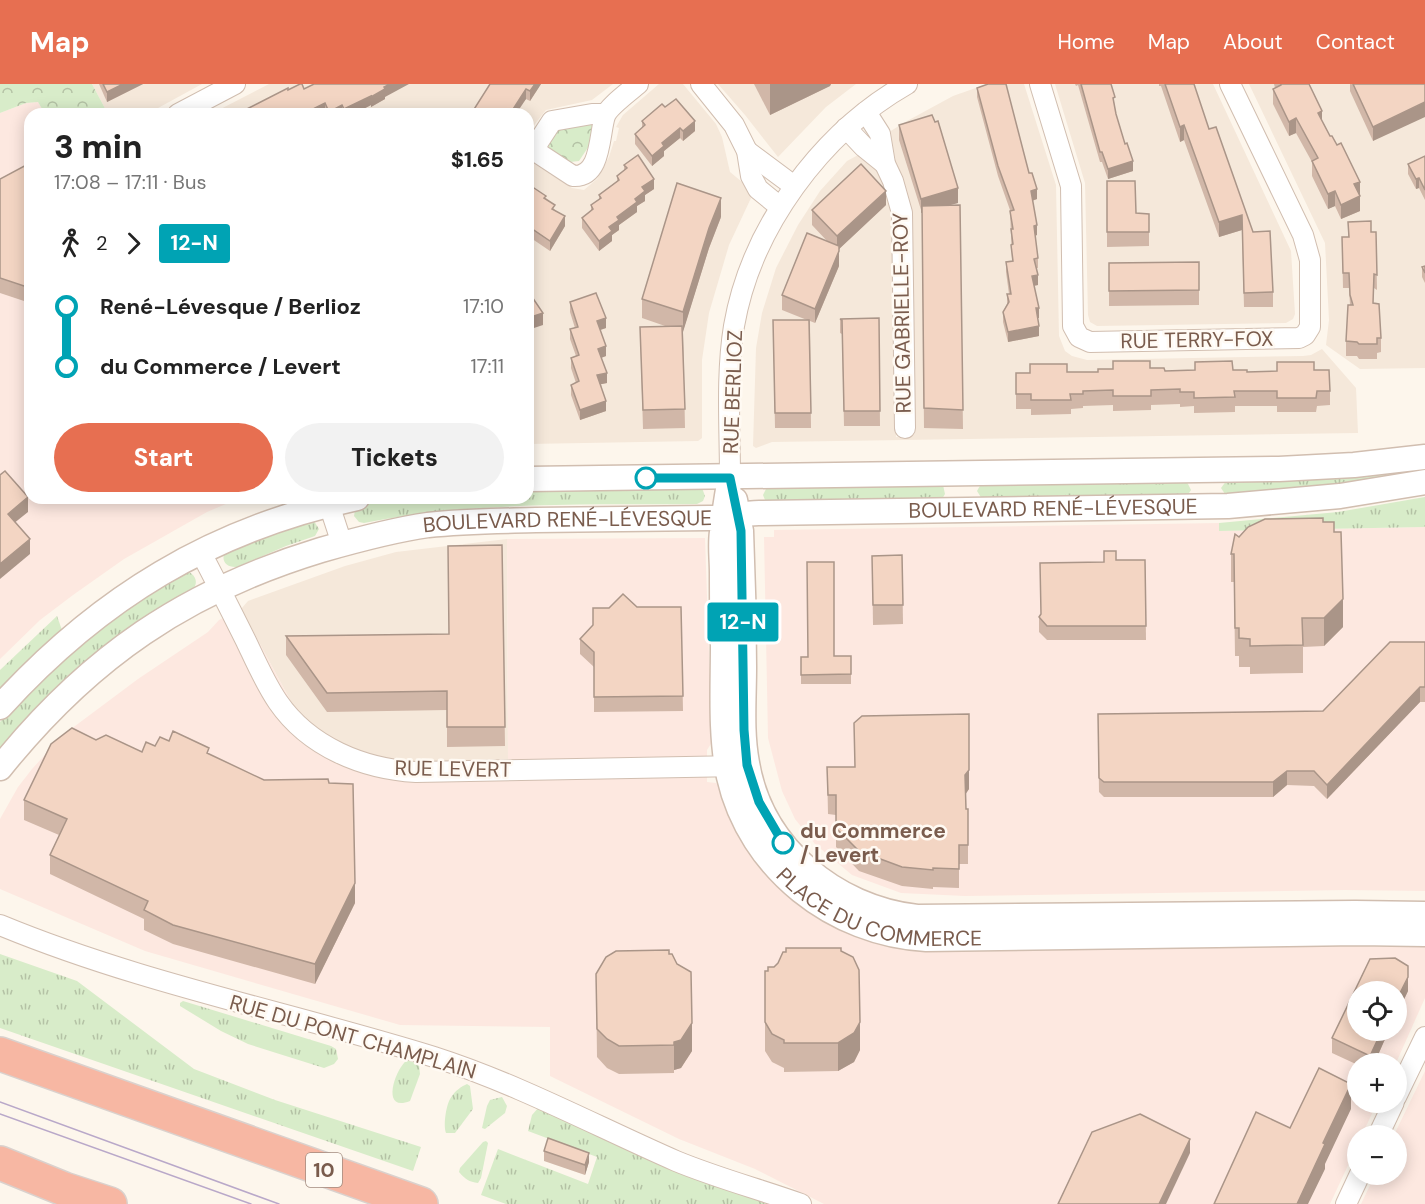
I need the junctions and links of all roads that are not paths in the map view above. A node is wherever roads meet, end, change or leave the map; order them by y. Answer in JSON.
{"nodes":[{"id":1,"x":235,"y":84,"type":"edge"},
{"id":2,"x":638,"y":84,"type":"edge"},
{"id":3,"x":701,"y":84,"type":"edge"},
{"id":4,"x":908,"y":84,"type":"edge"},
{"id":5,"x":1040,"y":84,"type":"edge"},
{"id":6,"x":1230,"y":84,"type":"edge"},
{"id":7,"x":189,"y":108,"type":"edge"},
{"id":8,"x":866,"y":112,"type":"junction"},
{"id":9,"x":605,"y":114,"type":"dead end"},
{"id":10,"x":846,"y":128,"type":"junction"},
{"id":11,"x":747,"y":151,"type":"junction"},
{"id":12,"x":885,"y":165,"type":"junction"},
{"id":13,"x":794,"y":186,"type":"junction"},
{"id":14,"x":780,"y":207,"type":"junction"},
{"id":15,"x":905,"y":428,"type":"dead end"},
{"id":16,"x":1425,"y":457,"type":"edge"},
{"id":17,"x":730,"y":478,"type":"junction"},
{"id":18,"x":534,"y":480,"type":"edge"},
{"id":19,"x":1425,"y":482,"type":"edge"},
{"id":20,"x":320,"y":504,"type":"edge"},
{"id":21,"x":329,"y":504,"type":"edge"},
{"id":22,"x":731,"y":516,"type":"junction"},
{"id":23,"x":342,"y":544,"type":"junction"},
{"id":24,"x":200,"y":551,"type":"junction"},
{"id":25,"x":219,"y":588,"type":"junction"},
{"id":26,"x":0,"y":707,"type":"edge"},
{"id":27,"x":737,"y":766,"type":"junction"},
{"id":28,"x":0,"y":768,"type":"edge"},
{"id":29,"x":1425,"y":914,"type":"edge"},
{"id":30,"x":0,"y":925,"type":"edge"},
{"id":31,"x":1425,"y":934,"type":"edge"},
{"id":32,"x":1425,"y":1037,"type":"edge"},
{"id":33,"x":0,"y":1054,"type":"edge"},
{"id":34,"x":1407,"y":1074,"type":"edge"},
{"id":35,"x":0,"y":1163,"type":"edge"},
{"id":36,"x":1355,"y":1185,"type":"edge"},
{"id":37,"x":64,"y":1189,"type":"junction"},
{"id":38,"x":410,"y":1200,"type":"edge"},
{"id":39,"x":96,"y":1204,"type":"edge"},
{"id":40,"x":110,"y":1204,"type":"edge"},
{"id":41,"x":801,"y":1204,"type":"edge"},
{"id":42,"x":1346,"y":1204,"type":"edge"}],
"edges":[{"from":1,"to":7,"type":"street"},
{"from":2,"to":9,"type":"street"},
{"from":3,"to":11,"type":"street"},
{"from":4,"to":8,"type":"street","name":"RUE BERLIOZ"},
{"from":5,"to":6,"type":"street","name":"RUE TERRY-FOX"},
{"from":8,"to":10,"type":"street","name":"RUE BERLIOZ"},
{"from":8,"to":12,"type":"street","name":"RUE GABRIELLE-ROY"},
{"from":10,"to":12,"type":"street","name":"RUE GABRIELLE-ROY"},
{"from":10,"to":13,"type":"street","name":"RUE BERLIOZ"},
{"from":11,"to":13,"type":"street"},
{"from":11,"to":14,"type":"street"},
{"from":12,"to":15,"type":"street","name":"RUE GABRIELLE-ROY"},
{"from":13,"to":14,"type":"street","name":"RUE BERLIOZ"},
{"from":14,"to":17,"type":"street","name":"RUE BERLIOZ"},
{"from":16,"to":17,"type":"street","name":"BOULEVARD RENÉ-LÉVESQUE"},
{"from":17,"to":18,"type":"street","name":"BOULEVARD RENÉ-LÉVESQUE"},
{"from":17,"to":22,"type":"street","name":"PLACE DU COMMERCE"},
{"from":19,"to":22,"type":"street","name":"BOULEVARD RENÉ-LÉVESQUE"},
{"from":20,"to":24,"type":"street"},
{"from":21,"to":23,"type":"street"},
{"from":22,"to":23,"type":"street","name":"BOULEVARD RENÉ-LÉVESQUE"},
{"from":22,"to":27,"type":"street","name":"PLACE DU COMMERCE"},
{"from":23,"to":25,"type":"street","name":"BOULEVARD RENÉ-LÉVESQUE"},
{"from":24,"to":25,"type":"street","name":"RUE LEVERT"},
{"from":24,"to":26,"type":"street"},
{"from":25,"to":27,"type":"street","name":"RUE LEVERT"},
{"from":25,"to":28,"type":"street","name":"BOULEVARD RENÉ-LÉVESQUE"},
{"from":27,"to":29,"type":"street","name":"PLACE DU COMMERCE"},
{"from":27,"to":31,"type":"street","name":"PLACE DU COMMERCE"},
{"from":30,"to":41,"type":"street","name":"RUE DU PONT CHAMPLAIN"},
{"from":32,"to":34,"type":"street"},
{"from":33,"to":38,"type":"highway","number":"10"},
{"from":35,"to":37,"type":"highway"},
{"from":36,"to":42,"type":"street"},
{"from":37,"to":39,"type":"highway"},
{"from":37,"to":40,"type":"highway"}]}
